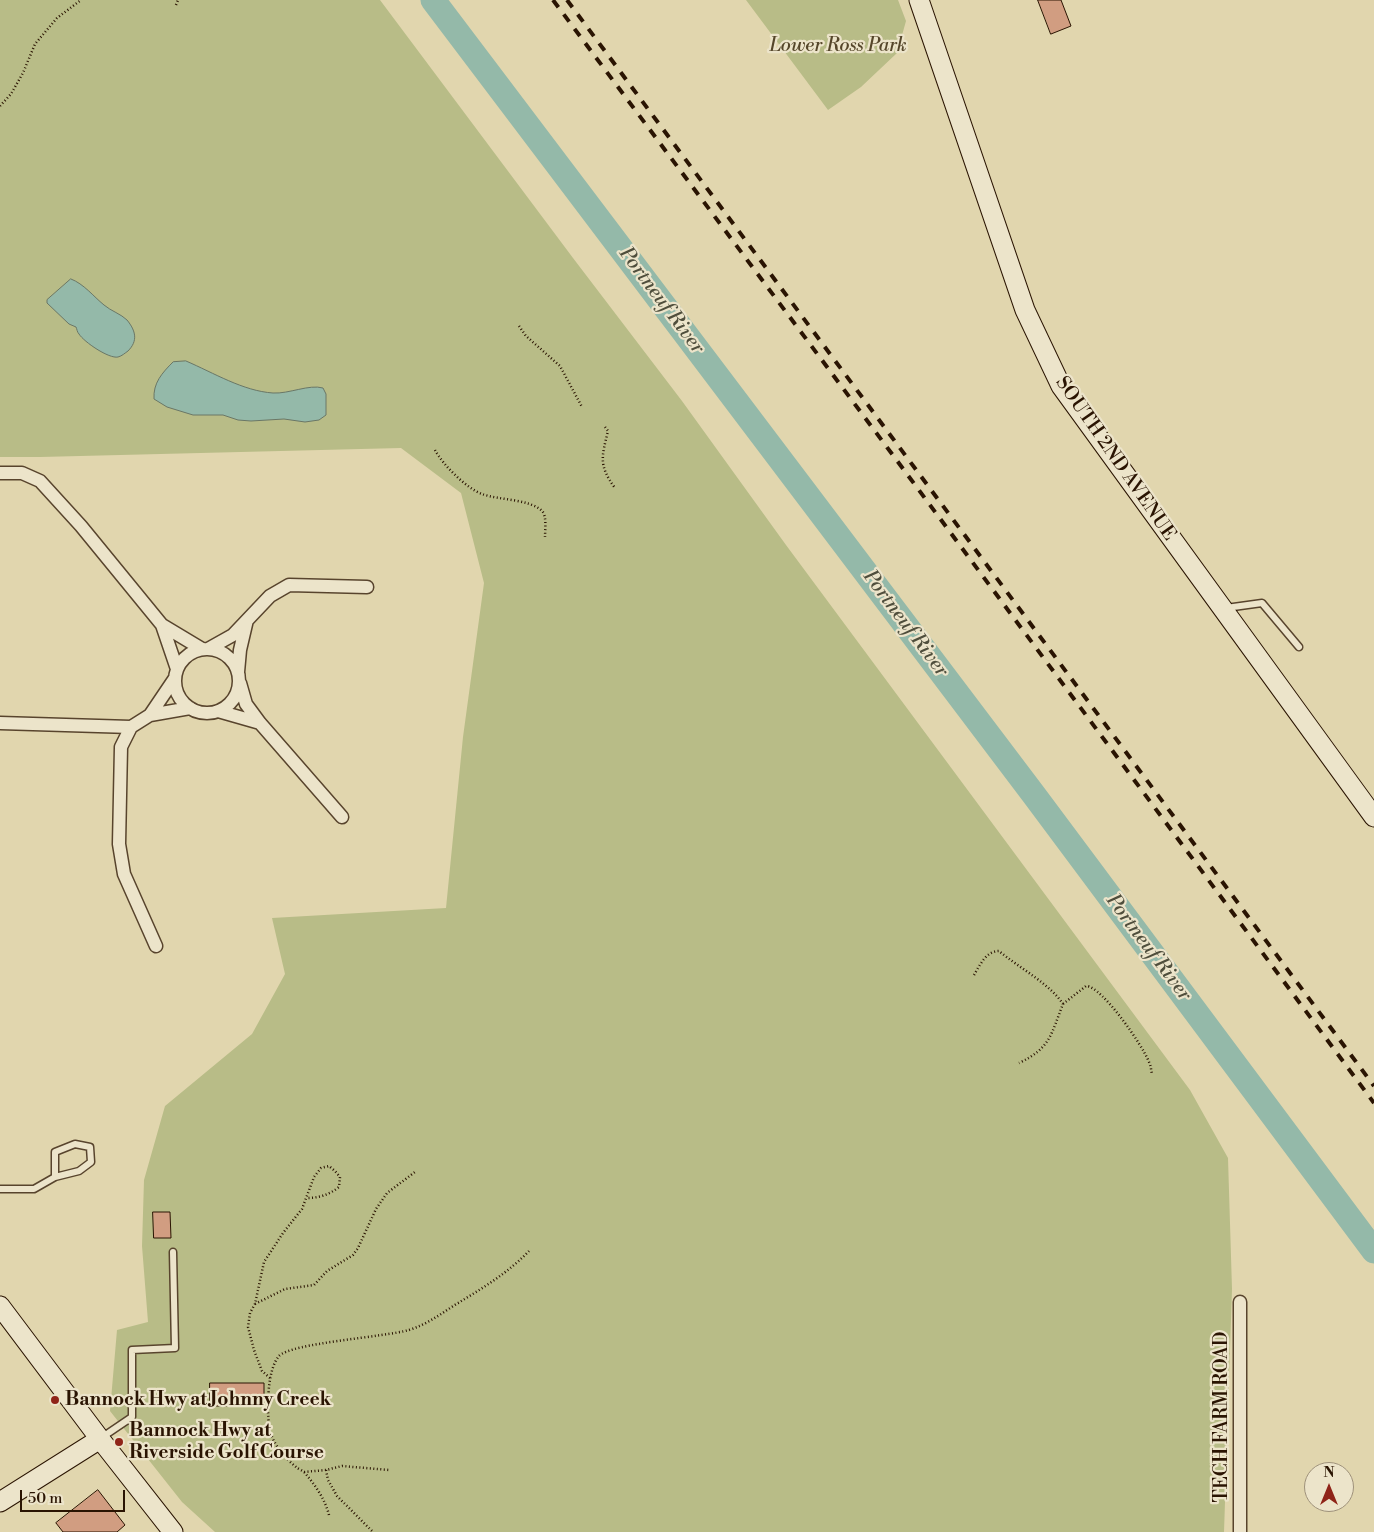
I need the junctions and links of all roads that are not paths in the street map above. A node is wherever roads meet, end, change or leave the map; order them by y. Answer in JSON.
{"nodes":[{"id":1,"x":919,"y":0,"type":"edge"},
{"id":2,"x":0,"y":473,"type":"edge"},
{"id":3,"x":367,"y":587,"type":"dead end"},
{"id":4,"x":1222,"y":609,"type":"junction"},
{"id":5,"x":247,"y":620,"type":"junction"},
{"id":6,"x":162,"y":625,"type":"junction"},
{"id":7,"x":1299,"y":647,"type":"dead end"},
{"id":8,"x":205,"y":649,"type":"junction"},
{"id":9,"x":176,"y":673,"type":"junction"},
{"id":10,"x":239,"y":677,"type":"junction"},
{"id":11,"x":190,"y":708,"type":"junction"},
{"id":12,"x":218,"y":711,"type":"junction"},
{"id":13,"x":150,"y":715,"type":"junction"},
{"id":14,"x":260,"y":723,"type":"junction"},
{"id":15,"x":0,"y":724,"type":"edge"},
{"id":16,"x":131,"y":727,"type":"junction"},
{"id":17,"x":342,"y":817,"type":"dead end"},
{"id":18,"x":1374,"y":817,"type":"edge"},
{"id":19,"x":156,"y":946,"type":"dead end"},
{"id":20,"x":54,"y":1177,"type":"junction"},
{"id":21,"x":0,"y":1189,"type":"edge"},
{"id":22,"x":173,"y":1252,"type":"dead end"},
{"id":23,"x":1240,"y":1302,"type":"dead end"},
{"id":24,"x":0,"y":1306,"type":"edge"},
{"id":25,"x":100,"y":1439,"type":"junction"},
{"id":26,"x":0,"y":1502,"type":"edge"},
{"id":27,"x":173,"y":1532,"type":"edge"},
{"id":28,"x":1240,"y":1532,"type":"edge"}],
"edges":[{"from":1,"to":4,"type":"street","name":"SOUTH 2ND AVENUE"},
{"from":2,"to":6,"type":"street"},
{"from":3,"to":5,"type":"street"},
{"from":4,"to":7,"type":"lane"},
{"from":4,"to":18,"type":"street","name":"SOUTH 2ND AVENUE"},
{"from":5,"to":8,"type":"street"},
{"from":5,"to":10,"type":"street"},
{"from":6,"to":8,"type":"street"},
{"from":6,"to":9,"type":"street"},
{"from":8,"to":9,"type":"street"},
{"from":8,"to":10,"type":"street"},
{"from":9,"to":11,"type":"street"},
{"from":9,"to":13,"type":"street"},
{"from":10,"to":12,"type":"street"},
{"from":10,"to":14,"type":"street"},
{"from":11,"to":12,"type":"street"},
{"from":11,"to":13,"type":"street"},
{"from":12,"to":14,"type":"street"},
{"from":13,"to":16,"type":"street"},
{"from":14,"to":17,"type":"street"},
{"from":15,"to":16,"type":"street"},
{"from":16,"to":19,"type":"street"},
{"from":20,"to":20,"type":"lane"},
{"from":20,"to":21,"type":"lane"},
{"from":22,"to":25,"type":"lane"},
{"from":23,"to":28,"type":"street","name":"TECH FARM ROAD"},
{"from":24,"to":25,"type":"street"},
{"from":25,"to":26,"type":"street"},
{"from":25,"to":27,"type":"street"}]}
